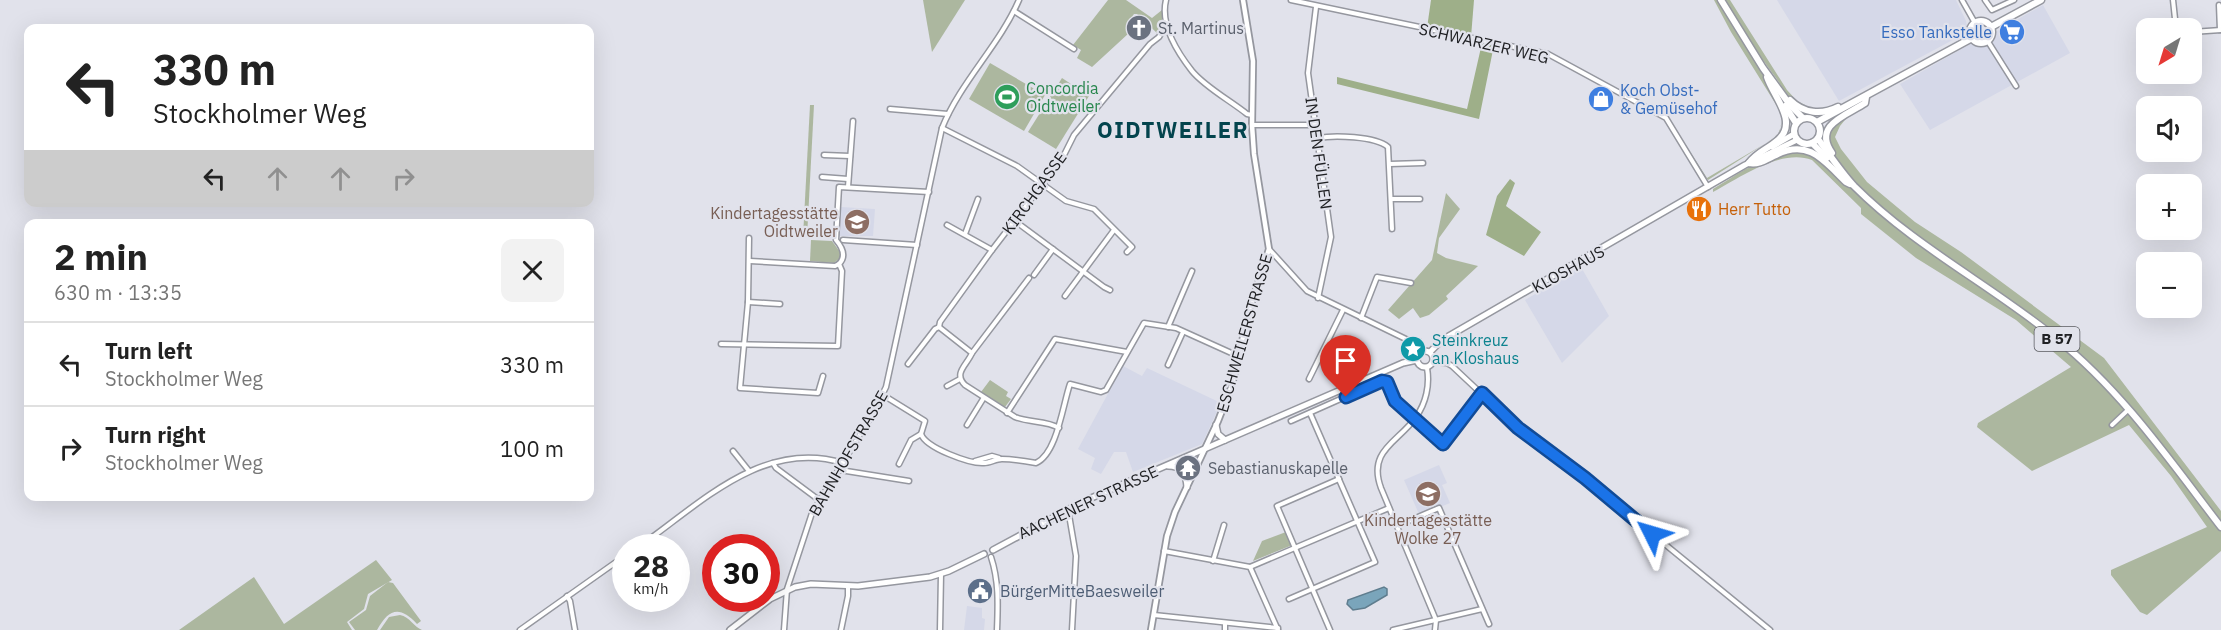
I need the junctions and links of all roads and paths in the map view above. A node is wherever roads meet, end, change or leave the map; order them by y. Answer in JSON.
{"nodes":[{"id":1,"x":1019,"y":0,"type":"edge"},
{"id":2,"x":1166,"y":0,"type":"edge"},
{"id":3,"x":1243,"y":0,"type":"edge"},
{"id":4,"x":1291,"y":0,"type":"edge"},
{"id":5,"x":1721,"y":0,"type":"edge"},
{"id":6,"x":1962,"y":0,"type":"edge"},
{"id":7,"x":1985,"y":0,"type":"edge"},
{"id":8,"x":2014,"y":0,"type":"edge"},
{"id":9,"x":2041,"y":0,"type":"edge"},
{"id":10,"x":2174,"y":0,"type":"edge"},
{"id":11,"x":1299,"y":1,"type":"edge"},
{"id":12,"x":2219,"y":5,"type":"dead end"},
{"id":13,"x":1316,"y":7,"type":"junction"},
{"id":14,"x":1014,"y":10,"type":"junction"},
{"id":15,"x":2175,"y":18,"type":"edge"},
{"id":16,"x":1976,"y":23,"type":"junction"},
{"id":17,"x":1165,"y":26,"type":"junction"},
{"id":18,"x":1991,"y":27,"type":"junction"},
{"id":19,"x":2220,"y":30,"type":"edge"},
{"id":20,"x":2202,"y":32,"type":"edge"},
{"id":21,"x":1972,"y":38,"type":"junction"},
{"id":22,"x":1988,"y":40,"type":"junction"},
{"id":23,"x":1074,"y":49,"type":"dead end"},
{"id":24,"x":1766,"y":72,"type":"junction"},
{"id":25,"x":2016,"y":86,"type":"dead end"},
{"id":26,"x":1866,"y":97,"type":"junction"},
{"id":27,"x":890,"y":110,"type":"dead end"},
{"id":28,"x":948,"y":114,"type":"junction"},
{"id":29,"x":1252,"y":115,"type":"junction"},
{"id":30,"x":1803,"y":118,"type":"junction"},
{"id":31,"x":853,"y":122,"type":"dead end"},
{"id":32,"x":1796,"y":123,"type":"junction"},
{"id":33,"x":1252,"y":125,"type":"junction"},
{"id":34,"x":1314,"y":125,"type":"junction"},
{"id":35,"x":1819,"y":125,"type":"junction"},
{"id":36,"x":942,"y":128,"type":"junction"},
{"id":37,"x":1796,"y":137,"type":"junction"},
{"id":38,"x":1318,"y":138,"type":"junction"},
{"id":39,"x":1815,"y":141,"type":"junction"},
{"id":40,"x":824,"y":155,"type":"dead end"},
{"id":41,"x":850,"y":156,"type":"junction"},
{"id":42,"x":1423,"y":163,"type":"dead end"},
{"id":43,"x":1749,"y":163,"type":"junction"},
{"id":44,"x":1390,"y":164,"type":"junction"},
{"id":45,"x":822,"y":177,"type":"dead end"},
{"id":46,"x":848,"y":179,"type":"junction"},
{"id":47,"x":1043,"y":183,"type":"junction"},
{"id":48,"x":1854,"y":186,"type":"junction"},
{"id":49,"x":1708,"y":187,"type":"junction"},
{"id":50,"x":848,"y":188,"type":"junction"},
{"id":51,"x":929,"y":192,"type":"junction"},
{"id":52,"x":978,"y":199,"type":"dead end"},
{"id":53,"x":1391,"y":199,"type":"junction"},
{"id":54,"x":1420,"y":199,"type":"dead end"},
{"id":55,"x":1015,"y":221,"type":"junction"},
{"id":56,"x":947,"y":225,"type":"dead end"},
{"id":57,"x":1392,"y":229,"type":"dead end"},
{"id":58,"x":1114,"y":230,"type":"junction"},
{"id":59,"x":965,"y":234,"type":"junction"},
{"id":60,"x":749,"y":238,"type":"dead end"},
{"id":61,"x":843,"y":240,"type":"dead end"},
{"id":62,"x":918,"y":245,"type":"junction"},
{"id":63,"x":1053,"y":249,"type":"junction"},
{"id":64,"x":1269,"y":249,"type":"junction"},
{"id":65,"x":992,"y":250,"type":"junction"},
{"id":66,"x":1127,"y":252,"type":"dead end"},
{"id":67,"x":750,"y":261,"type":"junction"},
{"id":68,"x":839,"y":264,"type":"junction"},
{"id":69,"x":1083,"y":271,"type":"junction"},
{"id":70,"x":1192,"y":271,"type":"dead end"},
{"id":71,"x":1034,"y":275,"type":"dead end"},
{"id":72,"x":1029,"y":278,"type":"dead end"},
{"id":73,"x":1411,"y":283,"type":"dead end"},
{"id":74,"x":1110,"y":290,"type":"dead end"},
{"id":75,"x":1065,"y":296,"type":"dead end"},
{"id":76,"x":1318,"y":298,"type":"junction"},
{"id":77,"x":748,"y":302,"type":"junction"},
{"id":78,"x":780,"y":304,"type":"dead end"},
{"id":79,"x":1343,"y":310,"type":"junction"},
{"id":80,"x":1361,"y":318,"type":"junction"},
{"id":81,"x":939,"y":327,"type":"junction"},
{"id":82,"x":1168,"y":327,"type":"junction"},
{"id":83,"x":1183,"y":332,"type":"junction"},
{"id":84,"x":721,"y":344,"type":"dead end"},
{"id":85,"x":744,"y":344,"type":"junction"},
{"id":86,"x":1431,"y":350,"type":"junction"},
{"id":87,"x":1128,"y":352,"type":"junction"},
{"id":88,"x":1422,"y":352,"type":"junction"},
{"id":89,"x":972,"y":353,"type":"junction"},
{"id":90,"x":1238,"y":356,"type":"junction"},
{"id":91,"x":1417,"y":360,"type":"junction"},
{"id":92,"x":1433,"y":362,"type":"junction"},
{"id":93,"x":908,"y":364,"type":"dead end"},
{"id":94,"x":1168,"y":365,"type":"dead end"},
{"id":95,"x":1427,"y":368,"type":"junction"},
{"id":96,"x":823,"y":376,"type":"dead end"},
{"id":97,"x":960,"y":379,"type":"junction"},
{"id":98,"x":1309,"y":379,"type":"dead end"},
{"id":99,"x":947,"y":386,"type":"dead end"},
{"id":100,"x":1482,"y":393,"type":"junction"},
{"id":101,"x":883,"y":395,"type":"junction"},
{"id":102,"x":983,"y":399,"type":"junction"},
{"id":103,"x":2128,"y":409,"type":"junction"},
{"id":104,"x":1007,"y":413,"type":"junction"},
{"id":105,"x":1310,"y":413,"type":"junction"},
{"id":106,"x":1415,"y":419,"type":"junction"},
{"id":107,"x":1291,"y":421,"type":"dead end"},
{"id":108,"x":967,"y":425,"type":"dead end"},
{"id":109,"x":1216,"y":425,"type":"junction"},
{"id":110,"x":2112,"y":425,"type":"dead end"},
{"id":111,"x":1059,"y":428,"type":"junction"},
{"id":112,"x":921,"y":434,"type":"junction"},
{"id":113,"x":1225,"y":440,"type":"junction"},
{"id":114,"x":1204,"y":449,"type":"junction"},
{"id":115,"x":733,"y":451,"type":"dead end"},
{"id":116,"x":773,"y":463,"type":"junction"},
{"id":117,"x":843,"y":463,"type":"junction"},
{"id":118,"x":899,"y":464,"type":"dead end"},
{"id":119,"x":1164,"y":467,"type":"junction"},
{"id":120,"x":840,"y":470,"type":"junction"},
{"id":121,"x":749,"y":471,"type":"junction"},
{"id":122,"x":1339,"y":479,"type":"junction"},
{"id":123,"x":909,"y":481,"type":"dead end"},
{"id":124,"x":1187,"y":487,"type":"junction"},
{"id":125,"x":819,"y":500,"type":"junction"},
{"id":126,"x":1389,"y":508,"type":"junction"},
{"id":127,"x":1068,"y":509,"type":"junction"},
{"id":128,"x":1358,"y":521,"type":"junction"},
{"id":129,"x":1224,"y":526,"type":"dead end"},
{"id":130,"x":1397,"y":526,"type":"junction"},
{"id":131,"x":2221,"y":527,"type":"edge"},
{"id":132,"x":656,"y":534,"type":"edge"},
{"id":133,"x":1295,"y":548,"type":"junction"},
{"id":134,"x":1164,"y":551,"type":"junction"},
{"id":135,"x":988,"y":556,"type":"junction"},
{"id":136,"x":1213,"y":561,"type":"junction"},
{"id":137,"x":612,"y":565,"type":"edge"},
{"id":138,"x":1250,"y":567,"type":"junction"},
{"id":139,"x":941,"y":574,"type":"junction"},
{"id":140,"x":848,"y":586,"type":"junction"},
{"id":141,"x":788,"y":589,"type":"junction"},
{"id":142,"x":1313,"y":589,"type":"junction"},
{"id":143,"x":567,"y":596,"type":"junction"},
{"id":144,"x":1289,"y":599,"type":"dead end"},
{"id":145,"x":1482,"y":609,"type":"junction"},
{"id":146,"x":1154,"y":615,"type":"junction"},
{"id":147,"x":1436,"y":620,"type":"junction"},
{"id":148,"x":1225,"y":623,"type":"junction"},
{"id":149,"x":1489,"y":624,"type":"dead end"},
{"id":150,"x":1278,"y":629,"type":"edge"},
{"id":151,"x":520,"y":630,"type":"edge"},
{"id":152,"x":575,"y":630,"type":"edge"},
{"id":153,"x":730,"y":630,"type":"edge"},
{"id":154,"x":784,"y":630,"type":"edge"},
{"id":155,"x":841,"y":630,"type":"edge"},
{"id":156,"x":940,"y":630,"type":"edge"},
{"id":157,"x":997,"y":630,"type":"edge"},
{"id":158,"x":1072,"y":630,"type":"edge"},
{"id":159,"x":1151,"y":630,"type":"edge"},
{"id":160,"x":1225,"y":630,"type":"edge"},
{"id":161,"x":1330,"y":630,"type":"edge"},
{"id":162,"x":1393,"y":630,"type":"edge"},
{"id":163,"x":1435,"y":630,"type":"edge"},
{"id":164,"x":1770,"y":630,"type":"edge"}],
"edges":[{"from":1,"to":14,"type":"street","name":"BAHNHOFSTRASSE"},
{"from":2,"to":17,"type":"street"},
{"from":3,"to":29,"type":"street","name":"ESCHWEILERSTRASSE"},
{"from":4,"to":11,"type":"street","name":"SCHWARZER WEG"},
{"from":5,"to":24,"type":"main road"},
{"from":6,"to":16,"type":"street"},
{"from":7,"to":8,"type":"street"},
{"from":9,"to":18,"type":"main road"},
{"from":10,"to":15,"type":"street"},
{"from":11,"to":13,"type":"street","name":"SCHWARZER WEG"},
{"from":12,"to":19,"type":"street"},
{"from":13,"to":34,"type":"street","name":"IN DEN FÜLLEN"},
{"from":13,"to":49,"type":"street","name":"SCHWARZER WEG"},
{"from":14,"to":23,"type":"street"},
{"from":14,"to":28,"type":"street","name":"BAHNHOFSTRASSE"},
{"from":16,"to":18,"type":"main road"},
{"from":16,"to":21,"type":"main road"},
{"from":17,"to":29,"type":"street"},
{"from":17,"to":47,"type":"street","name":"KIRCHGASSE"},
{"from":18,"to":22,"type":"main road"},
{"from":19,"to":20,"type":"street"},
{"from":21,"to":22,"type":"main road"},
{"from":21,"to":26,"type":"main road","number":"B 57"},
{"from":22,"to":25,"type":"street"},
{"from":24,"to":26,"type":"main road"},
{"from":24,"to":30,"type":"main road"},
{"from":24,"to":32,"type":"main road"},
{"from":24,"to":43,"type":"main road"},
{"from":26,"to":35,"type":"main road","number":"B 57"},
{"from":26,"to":48,"type":"main road","number":"B 57"},
{"from":27,"to":28,"type":"street"},
{"from":28,"to":36,"type":"street","name":"BAHNHOFSTRASSE"},
{"from":29,"to":33,"type":"street","name":"ESCHWEILERSTRASSE"},
{"from":30,"to":32,"type":"main road"},
{"from":30,"to":35,"type":"main road"},
{"from":31,"to":41,"type":"street"},
{"from":32,"to":37,"type":"main road"},
{"from":33,"to":34,"type":"street"},
{"from":33,"to":64,"type":"street","name":"ESCHWEILERSTRASSE"},
{"from":34,"to":38,"type":"street","name":"IN DEN FÜLLEN"},
{"from":35,"to":39,"type":"main road"},
{"from":36,"to":47,"type":"street"},
{"from":36,"to":51,"type":"street","name":"BAHNHOFSTRASSE"},
{"from":37,"to":39,"type":"main road"},
{"from":37,"to":43,"type":"main road","name":"KLOSHAUS"},
{"from":38,"to":44,"type":"street"},
{"from":38,"to":76,"type":"street","name":"IN DEN FÜLLEN"},
{"from":39,"to":48,"type":"main road","number":"B 57"},
{"from":40,"to":41,"type":"street"},
{"from":41,"to":46,"type":"street"},
{"from":42,"to":44,"type":"street"},
{"from":43,"to":48,"type":"main road"},
{"from":43,"to":49,"type":"main road","name":"KLOSHAUS"},
{"from":44,"to":53,"type":"street"},
{"from":45,"to":46,"type":"street"},
{"from":46,"to":50,"type":"street"},
{"from":47,"to":55,"type":"street","name":"KIRCHGASSE"},
{"from":47,"to":58,"type":"street"},
{"from":48,"to":103,"type":"main road","number":"B 57"},
{"from":49,"to":86,"type":"main road","name":"KLOSHAUS"},
{"from":50,"to":51,"type":"street"},
{"from":50,"to":68,"type":"street"},
{"from":51,"to":62,"type":"street","name":"BAHNHOFSTRASSE"},
{"from":52,"to":59,"type":"street"},
{"from":53,"to":54,"type":"street"},
{"from":53,"to":57,"type":"street"},
{"from":55,"to":63,"type":"street"},
{"from":55,"to":65,"type":"street","name":"KIRCHGASSE"},
{"from":56,"to":59,"type":"street"},
{"from":58,"to":66,"type":"street"},
{"from":58,"to":69,"type":"street"},
{"from":59,"to":65,"type":"street"},
{"from":60,"to":67,"type":"street"},
{"from":61,"to":62,"type":"street"},
{"from":62,"to":101,"type":"street","name":"BAHNHOFSTRASSE"},
{"from":63,"to":69,"type":"street"},
{"from":63,"to":71,"type":"street"},
{"from":64,"to":76,"type":"street"},
{"from":64,"to":90,"type":"street","name":"ESCHWEILERSTRASSE"},
{"from":65,"to":81,"type":"street","name":"KIRCHGASSE"},
{"from":67,"to":68,"type":"street"},
{"from":67,"to":77,"type":"street"},
{"from":68,"to":85,"type":"street"},
{"from":69,"to":74,"type":"street"},
{"from":69,"to":75,"type":"street"},
{"from":70,"to":82,"type":"street"},
{"from":72,"to":89,"type":"street"},
{"from":73,"to":80,"type":"street"},
{"from":76,"to":79,"type":"street"},
{"from":77,"to":78,"type":"street"},
{"from":77,"to":85,"type":"street"},
{"from":79,"to":80,"type":"street"},
{"from":79,"to":98,"type":"street"},
{"from":80,"to":88,"type":"street"},
{"from":81,"to":89,"type":"street"},
{"from":81,"to":93,"type":"street","name":"KIRCHGASSE"},
{"from":82,"to":83,"type":"street"},
{"from":82,"to":87,"type":"street"},
{"from":83,"to":90,"type":"street"},
{"from":83,"to":94,"type":"street"},
{"from":84,"to":85,"type":"street"},
{"from":85,"to":96,"type":"street"},
{"from":86,"to":88,"type":"main road"},
{"from":86,"to":92,"type":"main road"},
{"from":87,"to":104,"type":"street"},
{"from":87,"to":111,"type":"street"},
{"from":88,"to":91,"type":"main road"},
{"from":89,"to":97,"type":"street"},
{"from":90,"to":109,"type":"street","name":"ESCHWEILERSTRASSE"},
{"from":91,"to":95,"type":"main road"},
{"from":91,"to":113,"type":"main road","name":"AACHENER STRASSE"},
{"from":92,"to":95,"type":"main road"},
{"from":92,"to":100,"type":"street"},
{"from":95,"to":106,"type":"street"},
{"from":97,"to":99,"type":"street"},
{"from":97,"to":102,"type":"street"},
{"from":100,"to":106,"type":"street"},
{"from":100,"to":164,"type":"street"},
{"from":101,"to":112,"type":"street"},
{"from":101,"to":117,"type":"street","name":"BAHNHOFSTRASSE"},
{"from":102,"to":104,"type":"street"},
{"from":102,"to":108,"type":"street"},
{"from":103,"to":110,"type":"street"},
{"from":103,"to":131,"type":"main road","number":"B 57"},
{"from":104,"to":111,"type":"street"},
{"from":105,"to":106,"type":"street"},
{"from":105,"to":107,"type":"street"},
{"from":105,"to":122,"type":"street"},
{"from":106,"to":126,"type":"street"},
{"from":109,"to":113,"type":"main road"},
{"from":109,"to":114,"type":"street","name":"ESCHWEILERSTRASSE"},
{"from":111,"to":112,"type":"street"},
{"from":112,"to":118,"type":"street"},
{"from":113,"to":114,"type":"main road","name":"AACHENER STRASSE"},
{"from":114,"to":119,"type":"main road","name":"AACHENER STRASSE"},
{"from":114,"to":124,"type":"street","name":"ESCHWEILERSTRASSE"},
{"from":115,"to":121,"type":"street"},
{"from":116,"to":117,"type":"street"},
{"from":116,"to":121,"type":"street"},
{"from":116,"to":125,"type":"street"},
{"from":117,"to":120,"type":"street","name":"BAHNHOFSTRASSE"},
{"from":119,"to":124,"type":"main road"},
{"from":119,"to":127,"type":"main road","name":"AACHENER STRASSE"},
{"from":120,"to":123,"type":"street"},
{"from":120,"to":125,"type":"street","name":"BAHNHOFSTRASSE"},
{"from":121,"to":132,"type":"street"},
{"from":122,"to":128,"type":"street"},
{"from":122,"to":133,"type":"street"},
{"from":124,"to":134,"type":"street","name":"ESCHWEILERSTRASSE"},
{"from":125,"to":141,"type":"street","name":"BAHNHOFSTRASSE"},
{"from":126,"to":128,"type":"street"},
{"from":126,"to":130,"type":"street"},
{"from":127,"to":135,"type":"main road","name":"AACHENER STRASSE"},
{"from":127,"to":158,"type":"street"},
{"from":128,"to":133,"type":"street"},
{"from":128,"to":142,"type":"street"},
{"from":129,"to":136,"type":"street"},
{"from":130,"to":145,"type":"street"},
{"from":130,"to":147,"type":"street"},
{"from":133,"to":138,"type":"street"},
{"from":133,"to":142,"type":"street"},
{"from":134,"to":136,"type":"street"},
{"from":134,"to":146,"type":"street","name":"ESCHWEILERSTRASSE"},
{"from":135,"to":139,"type":"main road"},
{"from":135,"to":157,"type":"street"},
{"from":136,"to":138,"type":"street"},
{"from":137,"to":143,"type":"street"},
{"from":138,"to":150,"type":"street"},
{"from":139,"to":140,"type":"main road"},
{"from":139,"to":156,"type":"street"},
{"from":140,"to":141,"type":"main road"},
{"from":140,"to":155,"type":"street"},
{"from":141,"to":153,"type":"main road"},
{"from":141,"to":154,"type":"street","name":"BAHNHOFSTRASSE"},
{"from":142,"to":144,"type":"street"},
{"from":142,"to":161,"type":"street"},
{"from":143,"to":151,"type":"street"},
{"from":143,"to":152,"type":"street"},
{"from":145,"to":147,"type":"street"},
{"from":145,"to":149,"type":"street"},
{"from":146,"to":148,"type":"street"},
{"from":146,"to":159,"type":"street","name":"ESCHWEILERSTRASSE"},
{"from":147,"to":162,"type":"street"},
{"from":147,"to":163,"type":"street"},
{"from":148,"to":150,"type":"street"},
{"from":148,"to":160,"type":"street"}]}
